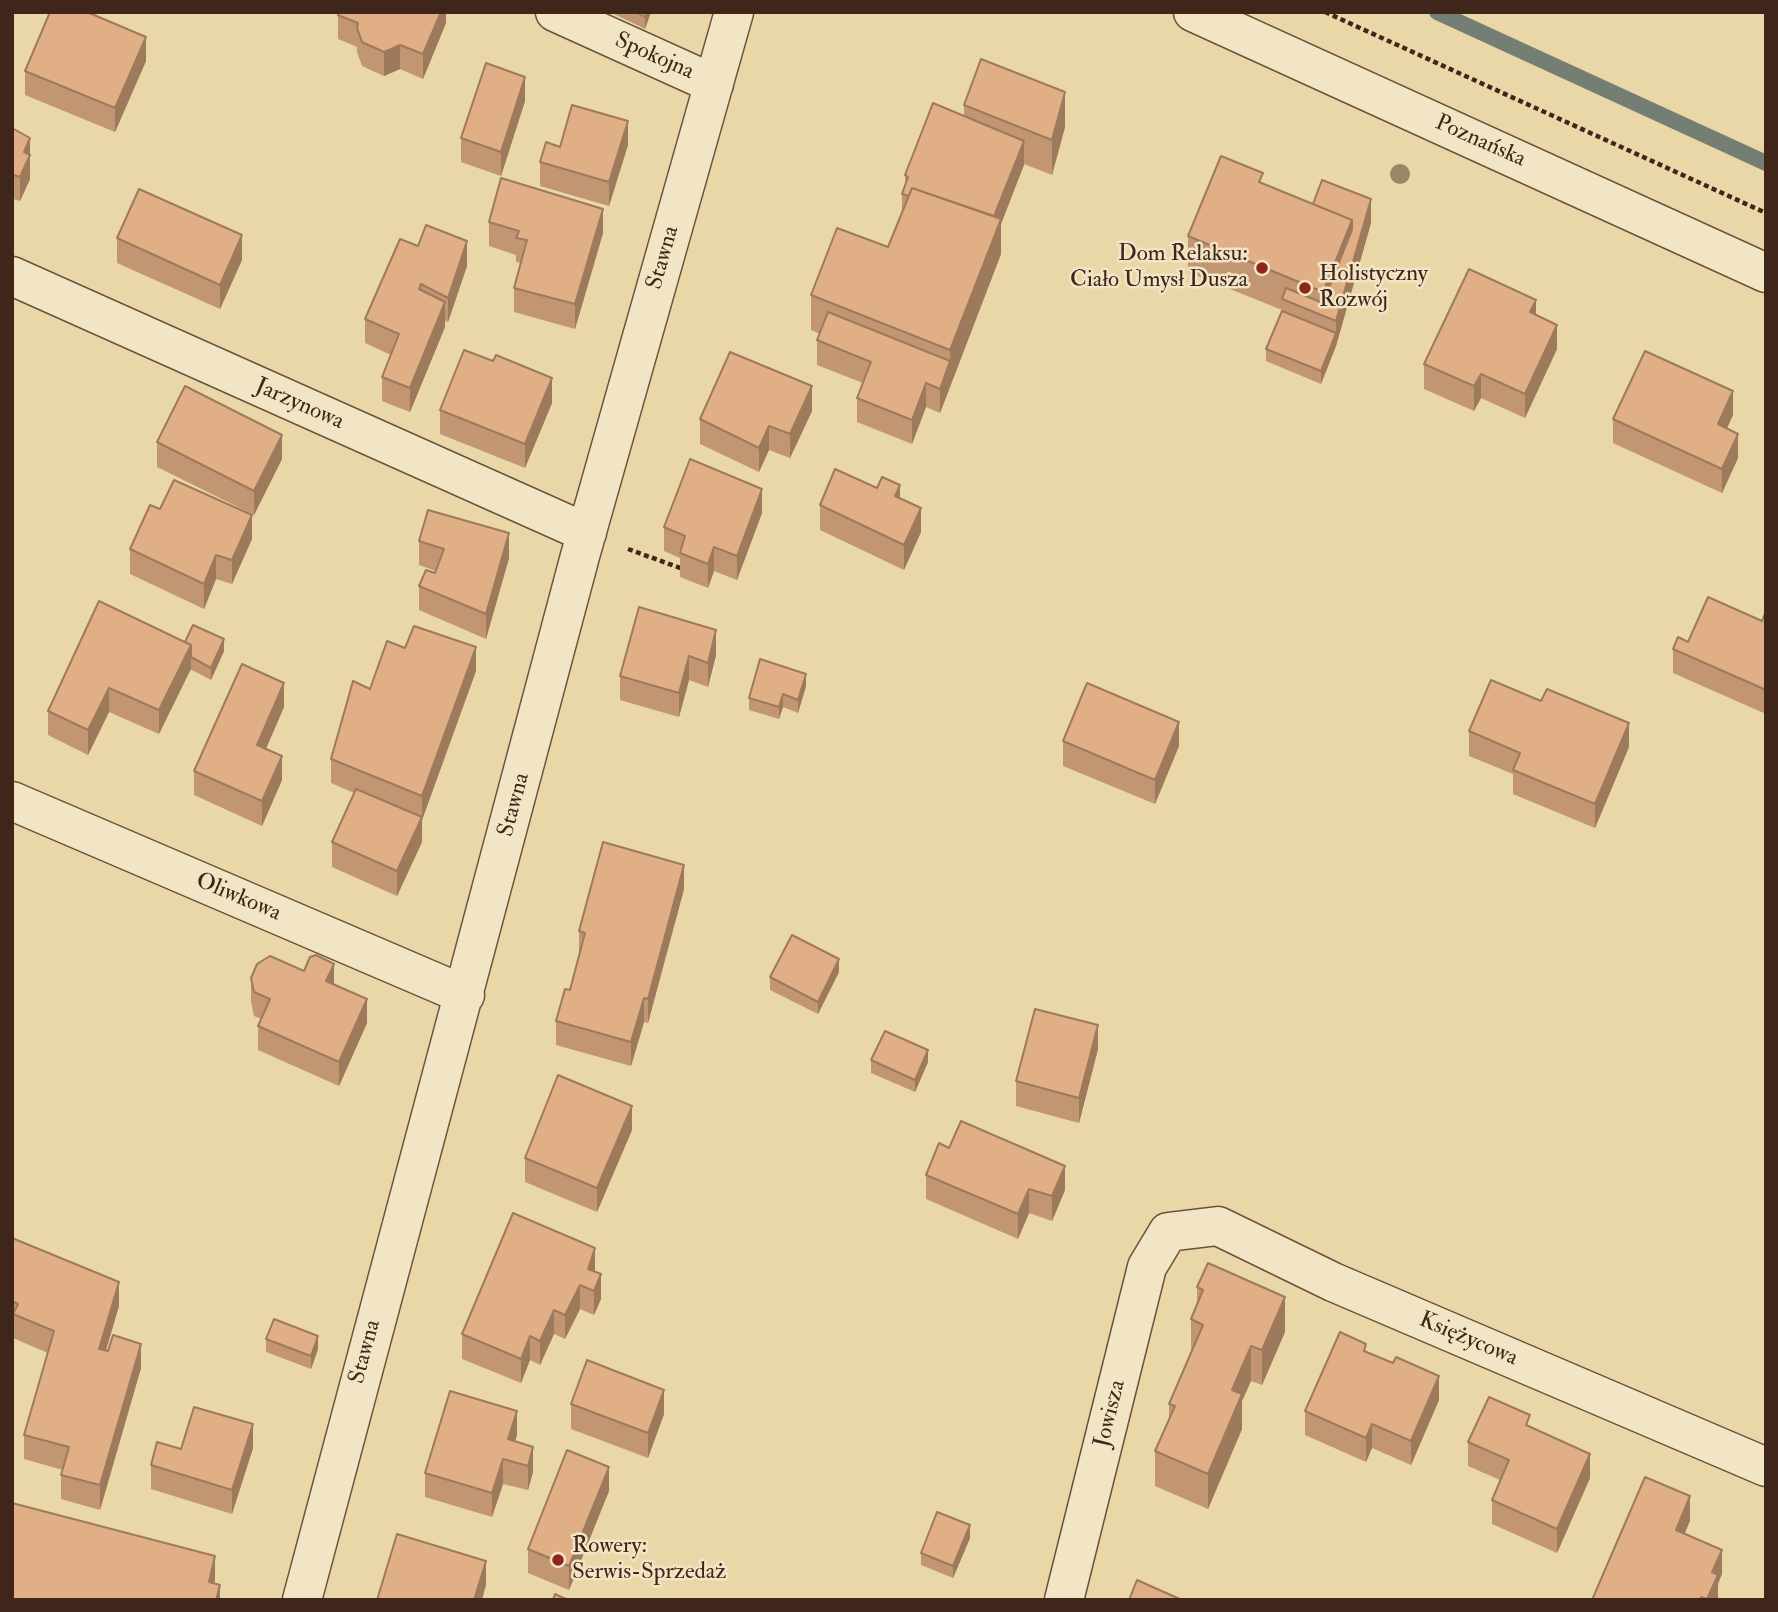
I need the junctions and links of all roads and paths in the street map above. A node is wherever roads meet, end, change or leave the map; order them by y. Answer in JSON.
{"nodes":[{"id":1,"x":555,"y":12,"type":"edge"},
{"id":2,"x":734,"y":12,"type":"edge"},
{"id":3,"x":1193,"y":12,"type":"edge"},
{"id":4,"x":1325,"y":12,"type":"edge"},
{"id":5,"x":714,"y":84,"type":"junction"},
{"id":6,"x":1766,"y":213,"type":"edge"},
{"id":7,"x":1766,"y":273,"type":"edge"},
{"id":8,"x":12,"y":276,"type":"edge"},
{"id":9,"x":602,"y":539,"type":"junction"},
{"id":10,"x":683,"y":569,"type":"edge"},
{"id":11,"x":12,"y":801,"type":"edge"},
{"id":12,"x":464,"y":995,"type":"junction"},
{"id":13,"x":1168,"y":1232,"type":"joint"},
{"id":14,"x":1766,"y":1467,"type":"edge"},
{"id":15,"x":302,"y":1600,"type":"edge"},
{"id":16,"x":1064,"y":1600,"type":"edge"}],
"edges":[{"from":1,"to":5,"type":"street","name":"Spokojna"},
{"from":2,"to":5,"type":"street","name":"Stawna"},
{"from":3,"to":7,"type":"street","name":"Poznańska"},
{"from":4,"to":6,"type":"path"},
{"from":5,"to":9,"type":"street","name":"Stawna"},
{"from":8,"to":9,"type":"street","name":"Jarzynowa"},
{"from":9,"to":10,"type":"path"},
{"from":9,"to":12,"type":"street","name":"Stawna"},
{"from":11,"to":12,"type":"street","name":"Oliwkowa"},
{"from":12,"to":15,"type":"street","name":"Stawna"},
{"from":13,"to":14,"type":"street","name":"Księżycowa"},
{"from":13,"to":16,"type":"street","name":"Jowisza"}]}
